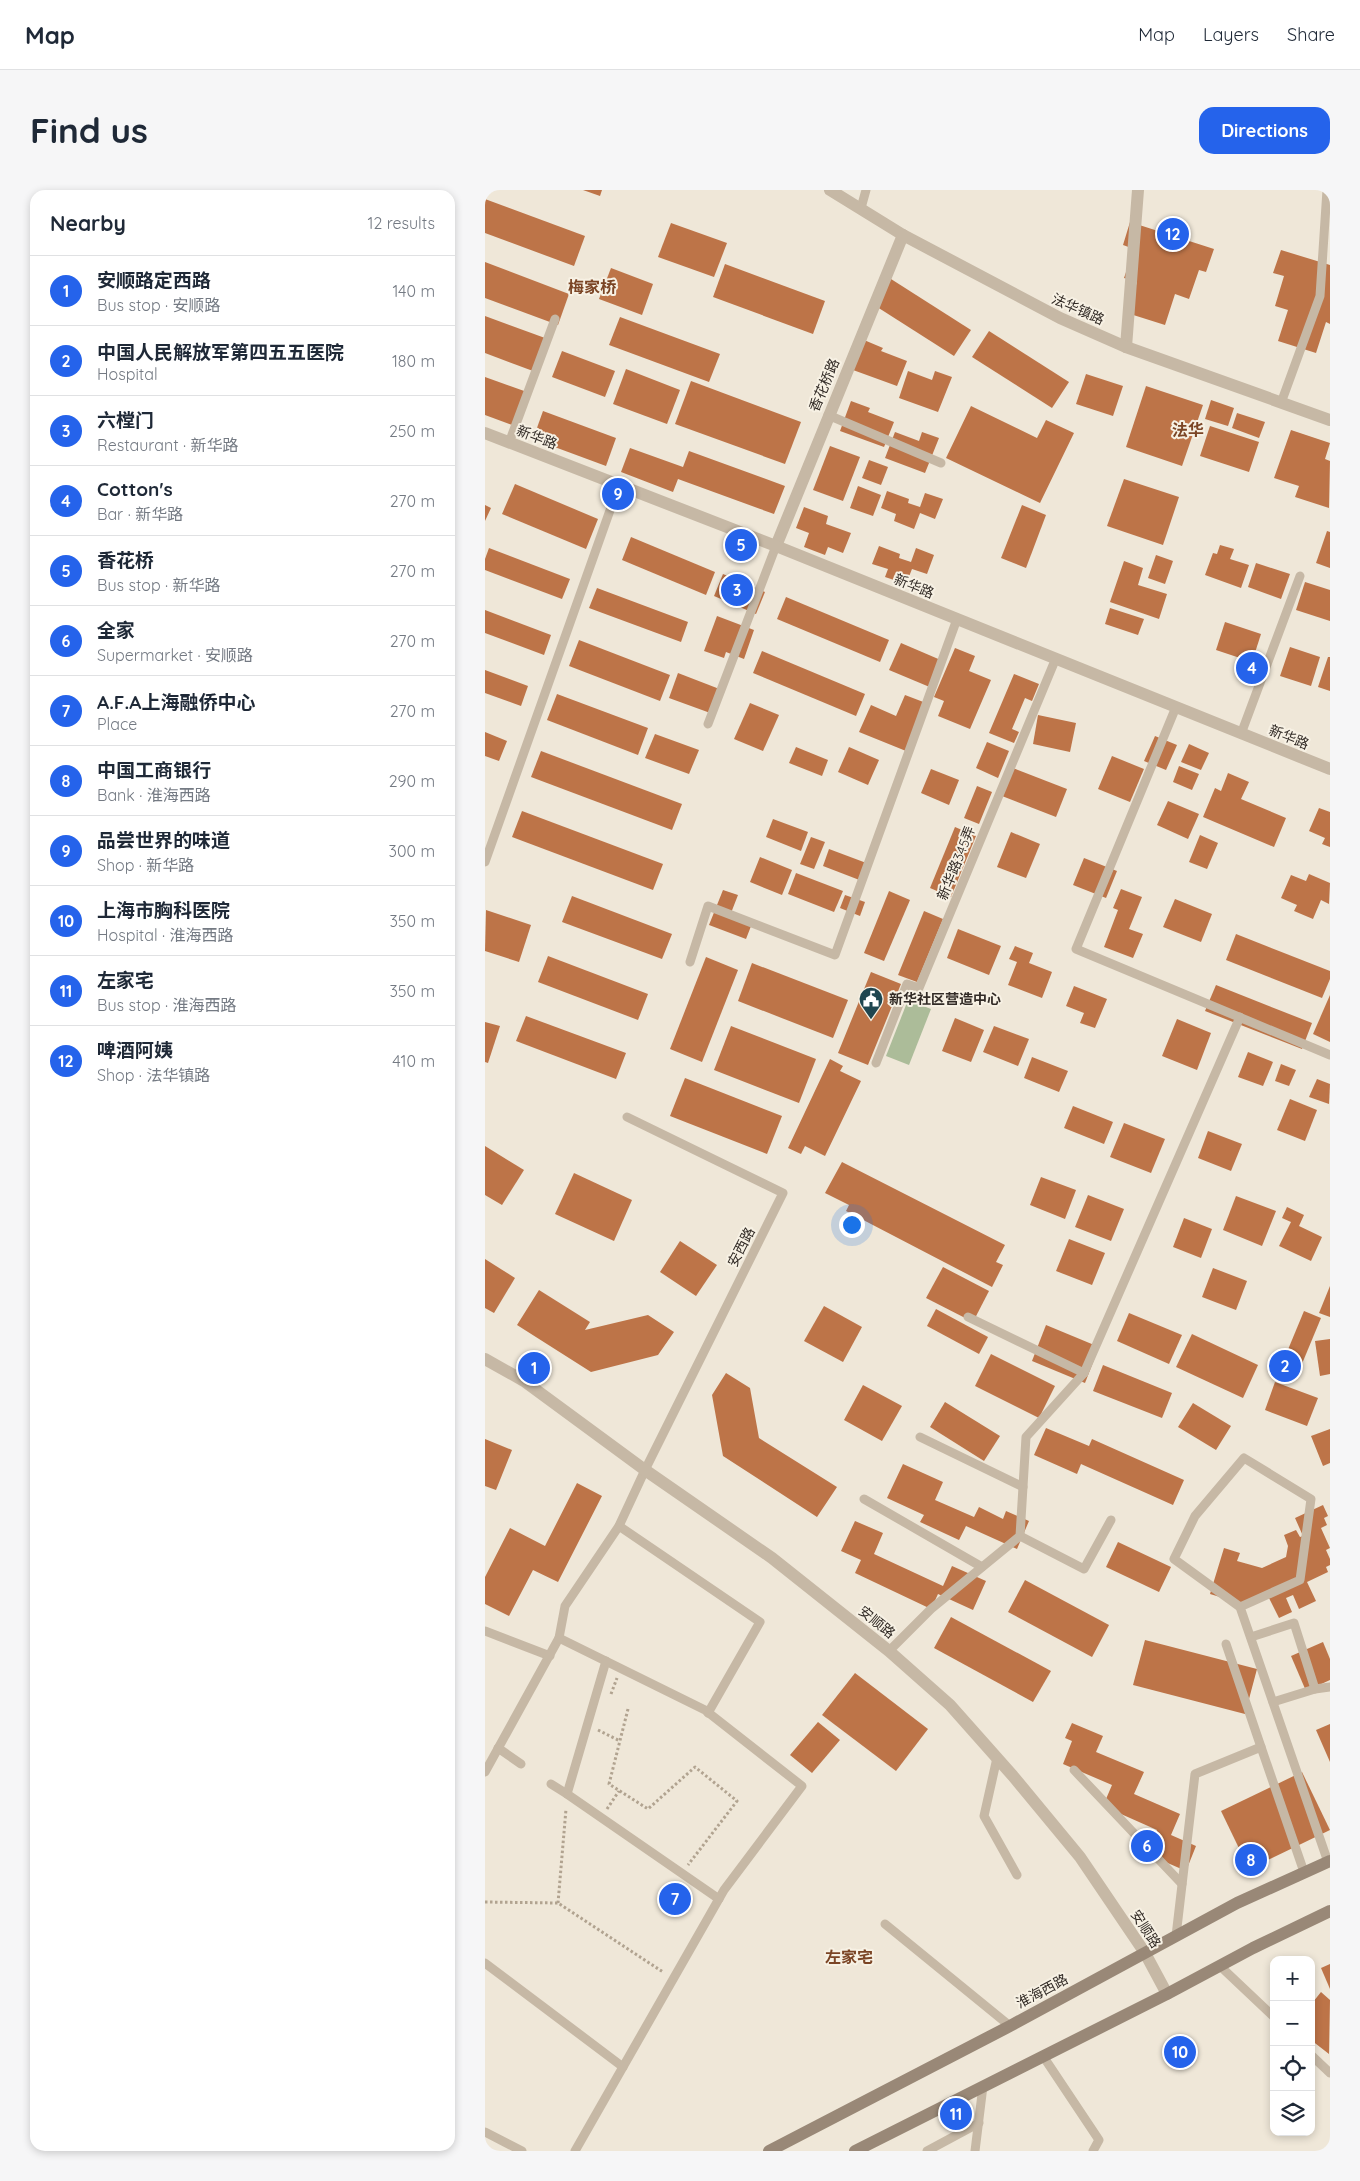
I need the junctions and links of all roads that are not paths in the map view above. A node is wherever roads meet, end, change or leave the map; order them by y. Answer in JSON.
{"nodes":[{"id":1,"x":831,"y":190,"type":"edge"},
{"id":2,"x":866,"y":190,"type":"edge"},
{"id":3,"x":1138,"y":190,"type":"edge"},
{"id":4,"x":1327,"y":190,"type":"edge"},
{"id":5,"x":861,"y":208,"type":"junction"},
{"id":6,"x":903,"y":236,"type":"junction"},
{"id":7,"x":555,"y":319,"type":"dead end"},
{"id":8,"x":1126,"y":347,"type":"junction"},
{"id":9,"x":1281,"y":403,"type":"junction"},
{"id":10,"x":828,"y":415,"type":"junction"},
{"id":11,"x":1330,"y":420,"type":"edge"},
{"id":12,"x":485,"y":433,"type":"edge"},
{"id":13,"x":509,"y":443,"type":"junction"},
{"id":14,"x":941,"y":463,"type":"dead end"},
{"id":15,"x":619,"y":485,"type":"junction"},
{"id":16,"x":776,"y":546,"type":"junction"},
{"id":17,"x":1300,"y":576,"type":"dead end"},
{"id":18,"x":957,"y":619,"type":"junction"},
{"id":19,"x":1056,"y":658,"type":"junction"},
{"id":20,"x":1176,"y":707,"type":"junction"},
{"id":21,"x":708,"y":724,"type":"dead end"},
{"id":22,"x":1241,"y":734,"type":"junction"},
{"id":23,"x":1330,"y":769,"type":"edge"},
{"id":24,"x":485,"y":862,"type":"edge"},
{"id":25,"x":689,"y":962,"type":"dead end"},
{"id":26,"x":1240,"y":1017,"type":"junction"},
{"id":27,"x":1330,"y":1055,"type":"edge"},
{"id":28,"x":876,"y":1063,"type":"dead end"},
{"id":29,"x":627,"y":1117,"type":"dead end"},
{"id":30,"x":968,"y":1317,"type":"dead end"},
{"id":31,"x":485,"y":1359,"type":"edge"},
{"id":32,"x":1084,"y":1373,"type":"junction"},
{"id":33,"x":920,"y":1437,"type":"dead end"},
{"id":34,"x":645,"y":1470,"type":"junction"},
{"id":35,"x":1023,"y":1487,"type":"junction"},
{"id":36,"x":864,"y":1499,"type":"dead end"},
{"id":37,"x":1111,"y":1520,"type":"dead end"},
{"id":38,"x":619,"y":1526,"type":"junction"},
{"id":39,"x":1020,"y":1536,"type":"junction"},
{"id":40,"x":982,"y":1567,"type":"junction"},
{"id":41,"x":1240,"y":1606,"type":"junction"},
{"id":42,"x":485,"y":1631,"type":"edge"},
{"id":43,"x":559,"y":1638,"type":"junction"},
{"id":44,"x":1251,"y":1638,"type":"junction"},
{"id":45,"x":1225,"y":1644,"type":"dead end"},
{"id":46,"x":889,"y":1651,"type":"junction"},
{"id":47,"x":550,"y":1656,"type":"junction"},
{"id":48,"x":606,"y":1661,"type":"junction"},
{"id":49,"x":1330,"y":1687,"type":"edge"},
{"id":50,"x":1315,"y":1689,"type":"junction"},
{"id":51,"x":1273,"y":1702,"type":"junction"},
{"id":52,"x":708,"y":1713,"type":"junction"},
{"id":53,"x":1261,"y":1747,"type":"junction"},
{"id":54,"x":498,"y":1748,"type":"junction"},
{"id":55,"x":997,"y":1758,"type":"junction"},
{"id":56,"x":521,"y":1764,"type":"dead end"},
{"id":57,"x":1074,"y":1770,"type":"dead end"},
{"id":58,"x":485,"y":1772,"type":"edge"},
{"id":59,"x":551,"y":1784,"type":"dead end"},
{"id":60,"x":567,"y":1794,"type":"junction"},
{"id":61,"x":1329,"y":1861,"type":"edge"},
{"id":62,"x":1304,"y":1872,"type":"junction"},
{"id":63,"x":1017,"y":1875,"type":"dead end"},
{"id":64,"x":1182,"y":1884,"type":"junction"},
{"id":65,"x":719,"y":1899,"type":"junction"},
{"id":66,"x":1330,"y":1911,"type":"edge"},
{"id":67,"x":885,"y":1924,"type":"dead end"},
{"id":68,"x":1177,"y":1936,"type":"junction"},
{"id":69,"x":1145,"y":1953,"type":"junction"},
{"id":70,"x":485,"y":1963,"type":"edge"},
{"id":71,"x":1220,"y":1966,"type":"junction"},
{"id":72,"x":1167,"y":1994,"type":"junction"},
{"id":73,"x":1270,"y":2013,"type":"edge"},
{"id":74,"x":1010,"y":2026,"type":"junction"},
{"id":75,"x":1043,"y":2056,"type":"junction"},
{"id":76,"x":1315,"y":2059,"type":"edge"},
{"id":77,"x":623,"y":2068,"type":"junction"},
{"id":78,"x":1330,"y":2073,"type":"edge"},
{"id":79,"x":983,"y":2086,"type":"junction"},
{"id":80,"x":979,"y":2123,"type":"junction"},
{"id":81,"x":485,"y":2132,"type":"edge"},
{"id":82,"x":522,"y":2151,"type":"edge"},
{"id":83,"x":575,"y":2151,"type":"edge"},
{"id":84,"x":769,"y":2151,"type":"edge"},
{"id":85,"x":855,"y":2151,"type":"edge"},
{"id":86,"x":927,"y":2151,"type":"edge"},
{"id":87,"x":975,"y":2151,"type":"edge"},
{"id":88,"x":1093,"y":2151,"type":"edge"}],
"edges":[{"from":1,"to":5,"type":"street","name":"法华镇路"},
{"from":2,"to":5,"type":"lane"},
{"from":3,"to":8,"type":"street"},
{"from":4,"to":9,"type":"lane"},
{"from":5,"to":6,"type":"street","name":"法华镇路"},
{"from":6,"to":8,"type":"street","name":"法华镇路"},
{"from":6,"to":10,"type":"street","name":"香花桥路"},
{"from":7,"to":13,"type":"lane"},
{"from":8,"to":9,"type":"street","name":"法华镇路"},
{"from":9,"to":11,"type":"street","name":"法华镇路"},
{"from":10,"to":14,"type":"lane"},
{"from":10,"to":16,"type":"street","name":"香花桥路"},
{"from":12,"to":13,"type":"street","name":"新华路"},
{"from":13,"to":15,"type":"street","name":"新华路"},
{"from":15,"to":16,"type":"street","name":"新华路"},
{"from":15,"to":24,"type":"lane"},
{"from":16,"to":18,"type":"street","name":"新华路"},
{"from":16,"to":21,"type":"lane"},
{"from":17,"to":22,"type":"lane"},
{"from":18,"to":19,"type":"street","name":"新华路"},
{"from":18,"to":25,"type":"lane"},
{"from":19,"to":20,"type":"street","name":"新华路"},
{"from":19,"to":28,"type":"lane","name":"新华路345弄"},
{"from":20,"to":22,"type":"street","name":"新华路"},
{"from":20,"to":26,"type":"lane"},
{"from":22,"to":23,"type":"street","name":"新华路"},
{"from":26,"to":27,"type":"lane"},
{"from":26,"to":32,"type":"lane"},
{"from":29,"to":34,"type":"lane","name":"安西路"},
{"from":30,"to":32,"type":"lane"},
{"from":31,"to":34,"type":"street","name":"安顺路"},
{"from":32,"to":35,"type":"lane"},
{"from":33,"to":35,"type":"lane"},
{"from":34,"to":38,"type":"lane"},
{"from":34,"to":46,"type":"street","name":"安顺路"},
{"from":35,"to":39,"type":"lane"},
{"from":36,"to":40,"type":"lane"},
{"from":37,"to":39,"type":"lane"},
{"from":38,"to":43,"type":"lane"},
{"from":38,"to":52,"type":"lane"},
{"from":39,"to":40,"type":"lane"},
{"from":40,"to":46,"type":"lane"},
{"from":41,"to":41,"type":"lane"},
{"from":41,"to":44,"type":"lane"},
{"from":42,"to":47,"type":"lane"},
{"from":43,"to":47,"type":"lane"},
{"from":43,"to":48,"type":"lane"},
{"from":44,"to":50,"type":"lane"},
{"from":44,"to":51,"type":"lane"},
{"from":45,"to":53,"type":"lane"},
{"from":46,"to":55,"type":"street","name":"安顺路"},
{"from":47,"to":54,"type":"lane"},
{"from":48,"to":52,"type":"lane"},
{"from":48,"to":60,"type":"lane"},
{"from":49,"to":50,"type":"lane"},
{"from":50,"to":51,"type":"lane"},
{"from":51,"to":61,"type":"lane"},
{"from":52,"to":65,"type":"lane"},
{"from":53,"to":62,"type":"lane"},
{"from":53,"to":64,"type":"lane"},
{"from":54,"to":56,"type":"lane"},
{"from":54,"to":58,"type":"lane"},
{"from":55,"to":63,"type":"lane"},
{"from":55,"to":69,"type":"street","name":"安顺路"},
{"from":57,"to":64,"type":"lane"},
{"from":59,"to":60,"type":"lane"},
{"from":60,"to":65,"type":"lane"},
{"from":61,"to":62,"type":"main road","name":"淮海西路"},
{"from":62,"to":68,"type":"main road","name":"淮海西路"},
{"from":64,"to":68,"type":"lane"},
{"from":65,"to":77,"type":"lane"},
{"from":66,"to":71,"type":"main road"},
{"from":67,"to":74,"type":"lane"},
{"from":68,"to":69,"type":"main road","name":"淮海西路"},
{"from":69,"to":72,"type":"street","name":"安顺路"},
{"from":69,"to":74,"type":"main road","name":"淮海西路"},
{"from":70,"to":77,"type":"lane"},
{"from":71,"to":72,"type":"main road"},
{"from":71,"to":73,"type":"lane"},
{"from":72,"to":75,"type":"main road"},
{"from":74,"to":84,"type":"main road","name":"淮海西路"},
{"from":75,"to":79,"type":"main road"},
{"from":75,"to":88,"type":"lane"},
{"from":76,"to":78,"type":"lane"},
{"from":77,"to":83,"type":"lane"},
{"from":79,"to":80,"type":"lane"},
{"from":79,"to":85,"type":"main road"},
{"from":80,"to":86,"type":"lane"},
{"from":80,"to":87,"type":"lane"},
{"from":81,"to":82,"type":"lane"}]}
